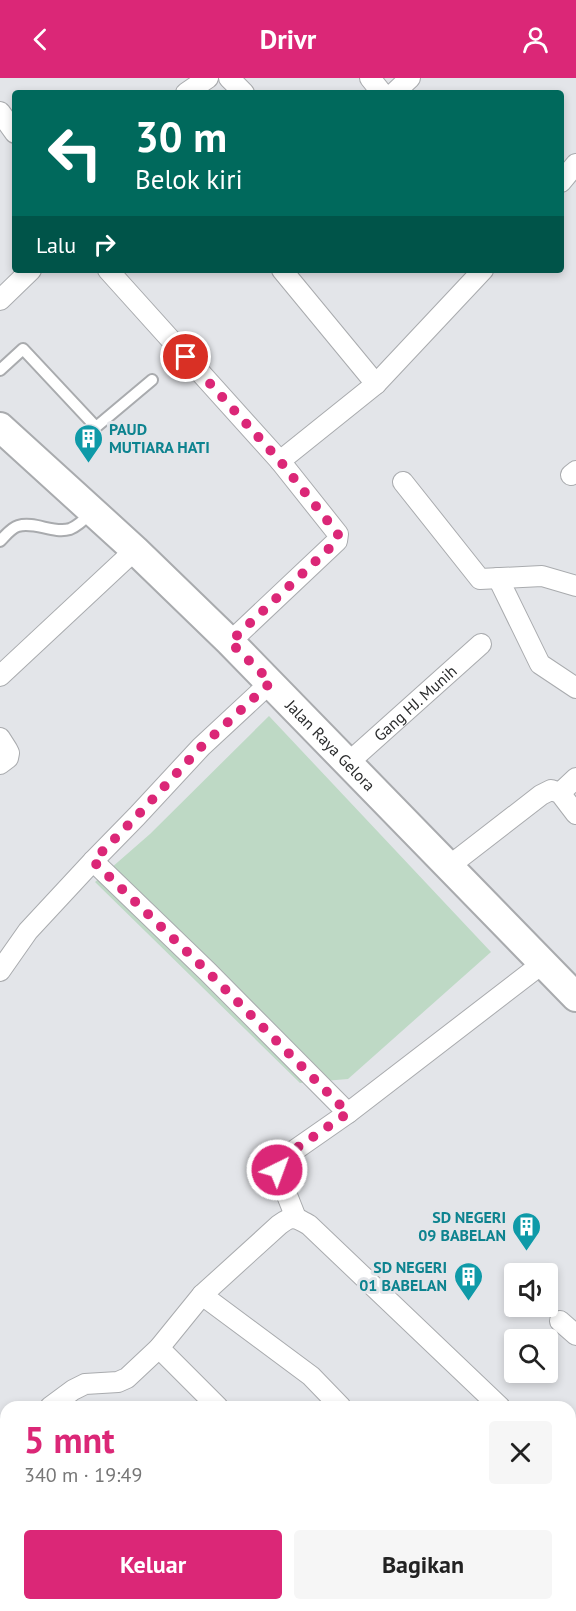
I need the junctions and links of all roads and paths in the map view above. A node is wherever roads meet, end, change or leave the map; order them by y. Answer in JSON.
{"nodes":[{"id":1,"x":208,"y":78,"type":"edge"},
{"id":2,"x":229,"y":78,"type":"edge"},
{"id":3,"x":370,"y":78,"type":"edge"},
{"id":4,"x":410,"y":78,"type":"edge"},
{"id":5,"x":190,"y":90,"type":"edge"},
{"id":6,"x":241,"y":90,"type":"edge"},
{"id":7,"x":380,"y":90,"type":"edge"},
{"id":8,"x":397,"y":90,"type":"edge"},
{"id":9,"x":0,"y":112,"type":"edge"},
{"id":10,"x":12,"y":129,"type":"edge"},
{"id":11,"x":576,"y":164,"type":"edge"},
{"id":12,"x":564,"y":178,"type":"edge"},
{"id":13,"x":28,"y":273,"type":"edge"},
{"id":14,"x":111,"y":273,"type":"edge"},
{"id":15,"x":284,"y":273,"type":"edge"},
{"id":16,"x":480,"y":273,"type":"edge"},
{"id":17,"x":0,"y":300,"type":"edge"},
{"id":18,"x":0,"y":370,"type":"edge"},
{"id":19,"x":152,"y":380,"type":"dead end"},
{"id":20,"x":376,"y":384,"type":"junction"},
{"id":21,"x":0,"y":427,"type":"edge"},
{"id":22,"x":280,"y":461,"type":"junction"},
{"id":23,"x":403,"y":482,"type":"dead end"},
{"id":24,"x":92,"y":512,"type":"junction"},
{"id":25,"x":0,"y":542,"type":"edge"},
{"id":26,"x":135,"y":550,"type":"junction"},
{"id":27,"x":498,"y":578,"type":"junction"},
{"id":28,"x":576,"y":586,"type":"edge"},
{"id":29,"x":230,"y":642,"type":"junction"},
{"id":30,"x":481,"y":644,"type":"dead end"},
{"id":31,"x":0,"y":676,"type":"edge"},
{"id":32,"x":271,"y":682,"type":"junction"},
{"id":33,"x":576,"y":688,"type":"edge"},
{"id":34,"x":0,"y":738,"type":"edge"},
{"id":35,"x":348,"y":763,"type":"junction"},
{"id":36,"x":0,"y":764,"type":"edge"},
{"id":37,"x":576,"y":778,"type":"edge"},
{"id":38,"x":560,"y":793,"type":"junction"},
{"id":39,"x":576,"y":814,"type":"edge"},
{"id":40,"x":93,"y":861,"type":"junction"},
{"id":41,"x":448,"y":867,"type":"junction"},
{"id":42,"x":543,"y":963,"type":"junction"},
{"id":43,"x":0,"y":971,"type":"edge"},
{"id":44,"x":576,"y":997,"type":"edge"},
{"id":45,"x":348,"y":1113,"type":"junction"},
{"id":46,"x":296,"y":1218,"type":"junction"},
{"id":47,"x":202,"y":1295,"type":"junction"},
{"id":48,"x":560,"y":1320,"type":"dead end"},
{"id":49,"x":576,"y":1335,"type":"edge"},
{"id":50,"x":159,"y":1348,"type":"junction"},
{"id":51,"x":58,"y":1401,"type":"edge"},
{"id":52,"x":212,"y":1401,"type":"edge"},
{"id":53,"x":335,"y":1401,"type":"edge"},
{"id":54,"x":494,"y":1401,"type":"edge"}],
"edges":[{"from":1,"to":5,"type":"street"},
{"from":2,"to":6,"type":"street"},
{"from":3,"to":7,"type":"street"},
{"from":4,"to":8,"type":"street"},
{"from":9,"to":10,"type":"street"},
{"from":11,"to":12,"type":"street"},
{"from":13,"to":17,"type":"street"},
{"from":14,"to":22,"type":"street"},
{"from":15,"to":20,"type":"street"},
{"from":16,"to":20,"type":"street"},
{"from":18,"to":19,"type":"lane"},
{"from":20,"to":22,"type":"street"},
{"from":21,"to":24,"type":"street","name":"Jalan Raya Gelora"},
{"from":22,"to":29,"type":"street"},
{"from":23,"to":27,"type":"street"},
{"from":24,"to":25,"type":"lane"},
{"from":24,"to":26,"type":"street","name":"Jalan Raya Gelora"},
{"from":26,"to":29,"type":"street","name":"Jalan Raya Gelora"},
{"from":26,"to":31,"type":"street"},
{"from":27,"to":28,"type":"street"},
{"from":27,"to":33,"type":"street"},
{"from":29,"to":32,"type":"street","name":"Jalan Raya Gelora"},
{"from":30,"to":35,"type":"street","name":"Gang HJ. Munih"},
{"from":32,"to":35,"type":"street","name":"Jalan Raya Gelora"},
{"from":32,"to":40,"type":"street"},
{"from":34,"to":36,"type":"street"},
{"from":35,"to":41,"type":"street","name":"Jalan Raya Gelora"},
{"from":37,"to":38,"type":"street"},
{"from":38,"to":39,"type":"street"},
{"from":38,"to":41,"type":"street"},
{"from":40,"to":43,"type":"street"},
{"from":40,"to":45,"type":"street"},
{"from":41,"to":42,"type":"street","name":"Jalan Raya Gelora"},
{"from":42,"to":44,"type":"street","name":"Jalan Raya Gelora"},
{"from":42,"to":45,"type":"street"},
{"from":45,"to":46,"type":"street"},
{"from":46,"to":47,"type":"street"},
{"from":46,"to":54,"type":"street"},
{"from":47,"to":50,"type":"street"},
{"from":47,"to":53,"type":"street"},
{"from":48,"to":49,"type":"street"},
{"from":50,"to":51,"type":"street"},
{"from":50,"to":52,"type":"street"}]}
